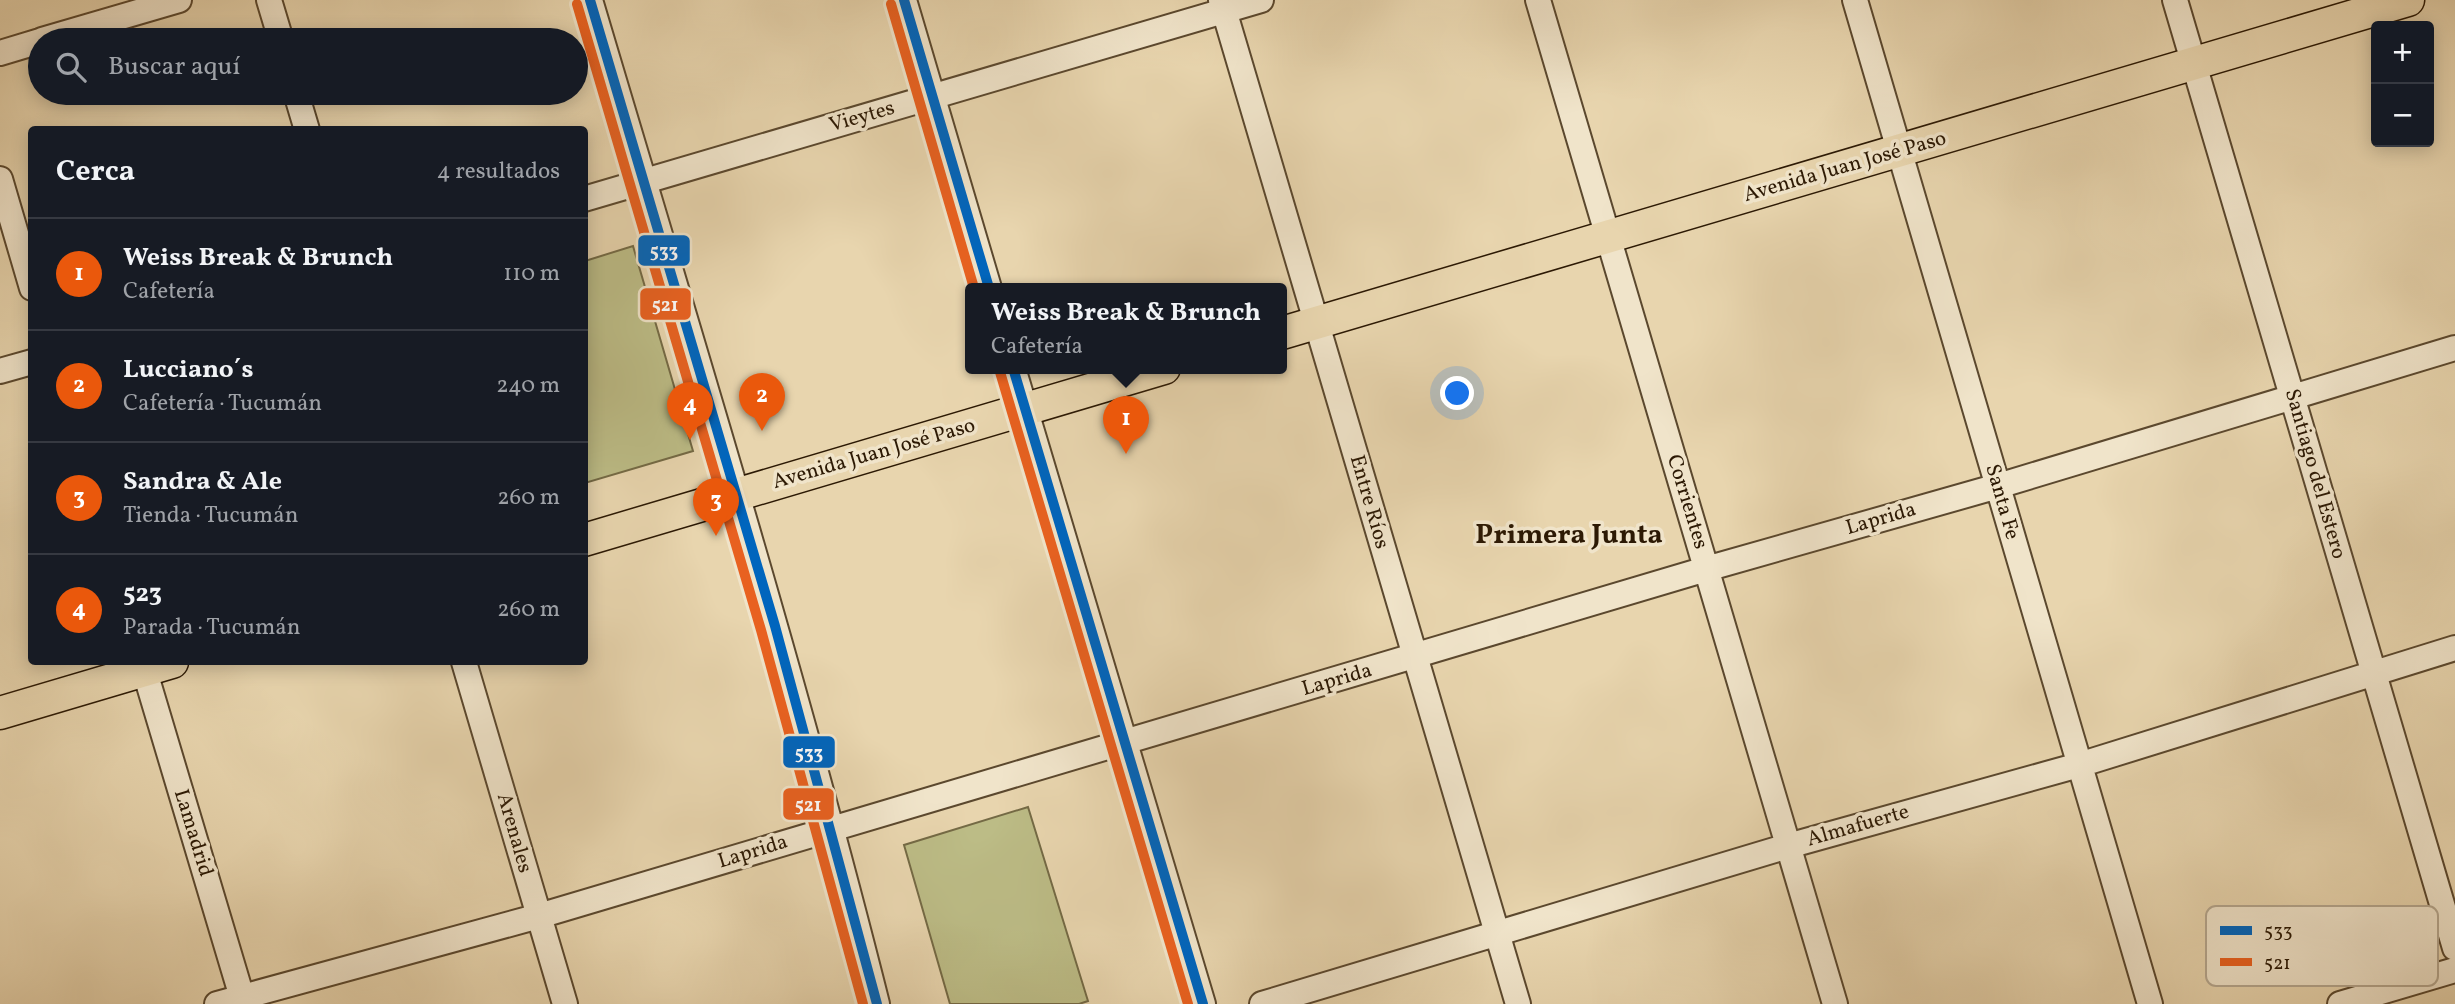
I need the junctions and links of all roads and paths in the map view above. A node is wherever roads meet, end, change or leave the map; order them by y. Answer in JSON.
{"nodes":[{"id":1,"x":179,"y":0,"type":"edge"},
{"id":2,"x":269,"y":0,"type":"edge"},
{"id":3,"x":590,"y":0,"type":"edge"},
{"id":4,"x":904,"y":0,"type":"edge"},
{"id":5,"x":1261,"y":0,"type":"edge"},
{"id":6,"x":1538,"y":0,"type":"edge"},
{"id":7,"x":1855,"y":0,"type":"edge"},
{"id":8,"x":2175,"y":0,"type":"edge"},
{"id":9,"x":2408,"y":0,"type":"edge"},
{"id":10,"x":1223,"y":5,"type":"edge"},
{"id":11,"x":85,"y":28,"type":"edge"},
{"id":12,"x":277,"y":28,"type":"edge"},
{"id":13,"x":28,"y":45,"type":"edge"},
{"id":14,"x":0,"y":53,"type":"edge"},
{"id":15,"x":2194,"y":64,"type":"junction"},
{"id":16,"x":932,"y":97,"type":"junction"},
{"id":17,"x":300,"y":105,"type":"edge"},
{"id":18,"x":306,"y":126,"type":"edge"},
{"id":19,"x":1899,"y":150,"type":"junction"},
{"id":20,"x":0,"y":179,"type":"edge"},
{"id":21,"x":644,"y":182,"type":"junction"},
{"id":22,"x":588,"y":199,"type":"edge"},
{"id":23,"x":1608,"y":237,"type":"junction"},
{"id":24,"x":28,"y":274,"type":"edge"},
{"id":25,"x":988,"y":283,"type":"edge"},
{"id":26,"x":1316,"y":323,"type":"junction"},
{"id":27,"x":1287,"y":332,"type":"edge"},
{"id":28,"x":2455,"y":348,"type":"edge"},
{"id":29,"x":28,"y":363,"type":"edge"},
{"id":30,"x":0,"y":371,"type":"edge"},
{"id":31,"x":1015,"y":374,"type":"edge"},
{"id":32,"x":1144,"y":374,"type":"edge"},
{"id":33,"x":2292,"y":398,"type":"junction"},
{"id":34,"x":1025,"y":409,"type":"junction"},
{"id":35,"x":1998,"y":486,"type":"junction"},
{"id":36,"x":738,"y":494,"type":"junction"},
{"id":37,"x":588,"y":539,"type":"edge"},
{"id":38,"x":1706,"y":569,"type":"junction"},
{"id":39,"x":2455,"y":648,"type":"edge"},
{"id":40,"x":1415,"y":657,"type":"junction"},
{"id":41,"x":150,"y":665,"type":"edge"},
{"id":42,"x":153,"y":665,"type":"edge"},
{"id":43,"x":465,"y":665,"type":"edge"},
{"id":44,"x":2374,"y":672,"type":"junction"},
{"id":45,"x":0,"y":713,"type":"edge"},
{"id":46,"x":1125,"y":742,"type":"junction"},
{"id":47,"x":2079,"y":765,"type":"junction"},
{"id":48,"x":833,"y":828,"type":"junction"},
{"id":49,"x":1788,"y":846,"type":"junction"},
{"id":50,"x":539,"y":916,"type":"junction"},
{"id":51,"x":1497,"y":933,"type":"junction"},
{"id":52,"x":2455,"y":948,"type":"edge"},
{"id":53,"x":2455,"y":970,"type":"edge"},
{"id":54,"x":2438,"y":975,"type":"edge"},
{"id":55,"x":2401,"y":986,"type":"edge"},
{"id":56,"x":243,"y":1000,"type":"edge"},
{"id":57,"x":218,"y":1004,"type":"edge"},
{"id":58,"x":565,"y":1004,"type":"edge"},
{"id":59,"x":877,"y":1004,"type":"edge"},
{"id":60,"x":1203,"y":1004,"type":"edge"},
{"id":61,"x":1262,"y":1004,"type":"edge"},
{"id":62,"x":1518,"y":1004,"type":"edge"},
{"id":63,"x":1835,"y":1004,"type":"edge"},
{"id":64,"x":2150,"y":1004,"type":"edge"},
{"id":65,"x":2340,"y":1004,"type":"edge"}],
"edges":[{"from":1,"to":11,"type":"street"},
{"from":2,"to":12,"type":"street"},
{"from":3,"to":21,"type":"street"},
{"from":4,"to":16,"type":"street"},
{"from":5,"to":10,"type":"street","name":"Vieytes"},
{"from":6,"to":23,"type":"street","name":"Corrientes"},
{"from":7,"to":19,"type":"street","name":"Santa Fe"},
{"from":8,"to":15,"type":"street","name":"Santiago del Estero"},
{"from":9,"to":15,"type":"main road","name":"Avenida Juan José Paso"},
{"from":10,"to":16,"type":"street","name":"Vieytes"},
{"from":10,"to":26,"type":"street","name":"Entre Ríos"},
{"from":13,"to":14,"type":"street"},
{"from":15,"to":19,"type":"main road","name":"Avenida Juan José Paso"},
{"from":15,"to":33,"type":"street","name":"Santiago del Estero"},
{"from":16,"to":21,"type":"street","name":"Vieytes"},
{"from":16,"to":25,"type":"street"},
{"from":17,"to":18,"type":"street"},
{"from":19,"to":23,"type":"main road","name":"Avenida Juan José Paso"},
{"from":19,"to":35,"type":"street","name":"Santa Fe"},
{"from":20,"to":24,"type":"street"},
{"from":21,"to":22,"type":"street","name":"Vieytes"},
{"from":21,"to":36,"type":"street"},
{"from":23,"to":26,"type":"main road","name":"Avenida Juan José Paso"},
{"from":23,"to":38,"type":"street","name":"Corrientes"},
{"from":26,"to":27,"type":"main road","name":"Avenida Juan José Paso"},
{"from":26,"to":40,"type":"street","name":"Entre Ríos"},
{"from":28,"to":33,"type":"street","name":"Laprida"},
{"from":29,"to":30,"type":"street"},
{"from":31,"to":34,"type":"street"},
{"from":32,"to":34,"type":"main road","name":"Avenida Juan José Paso"},
{"from":33,"to":35,"type":"street","name":"Laprida"},
{"from":33,"to":44,"type":"street","name":"Santiago del Estero"},
{"from":34,"to":36,"type":"main road","name":"Avenida Juan José Paso"},
{"from":34,"to":46,"type":"street"},
{"from":35,"to":38,"type":"street","name":"Laprida"},
{"from":35,"to":47,"type":"street","name":"Santa Fe"},
{"from":36,"to":37,"type":"main road","name":"Avenida Juan José Paso"},
{"from":36,"to":48,"type":"street"},
{"from":38,"to":40,"type":"street","name":"Laprida"},
{"from":38,"to":49,"type":"street","name":"Corrientes"},
{"from":39,"to":44,"type":"street","name":"Almafuerte"},
{"from":40,"to":46,"type":"street","name":"Laprida"},
{"from":40,"to":51,"type":"street","name":"Entre Ríos"},
{"from":41,"to":45,"type":"main road"},
{"from":42,"to":56,"type":"street","name":"Lamadrid"},
{"from":43,"to":50,"type":"street","name":"Arenales"},
{"from":44,"to":47,"type":"street","name":"Almafuerte"},
{"from":44,"to":52,"type":"street","name":"Santiago del Estero"},
{"from":46,"to":48,"type":"street","name":"Laprida"},
{"from":46,"to":60,"type":"street"},
{"from":47,"to":49,"type":"street","name":"Almafuerte"},
{"from":47,"to":64,"type":"street","name":"Santa Fe"},
{"from":48,"to":50,"type":"street","name":"Laprida"},
{"from":48,"to":59,"type":"street"},
{"from":49,"to":51,"type":"street","name":"Almafuerte"},
{"from":49,"to":63,"type":"street","name":"Corrientes"},
{"from":50,"to":56,"type":"street","name":"Laprida"},
{"from":50,"to":58,"type":"street","name":"Arenales"},
{"from":51,"to":61,"type":"street","name":"Almafuerte"},
{"from":51,"to":62,"type":"street","name":"Entre Ríos"},
{"from":53,"to":54,"type":"street"},
{"from":55,"to":65,"type":"street"},
{"from":56,"to":57,"type":"street","name":"Laprida"}]}
